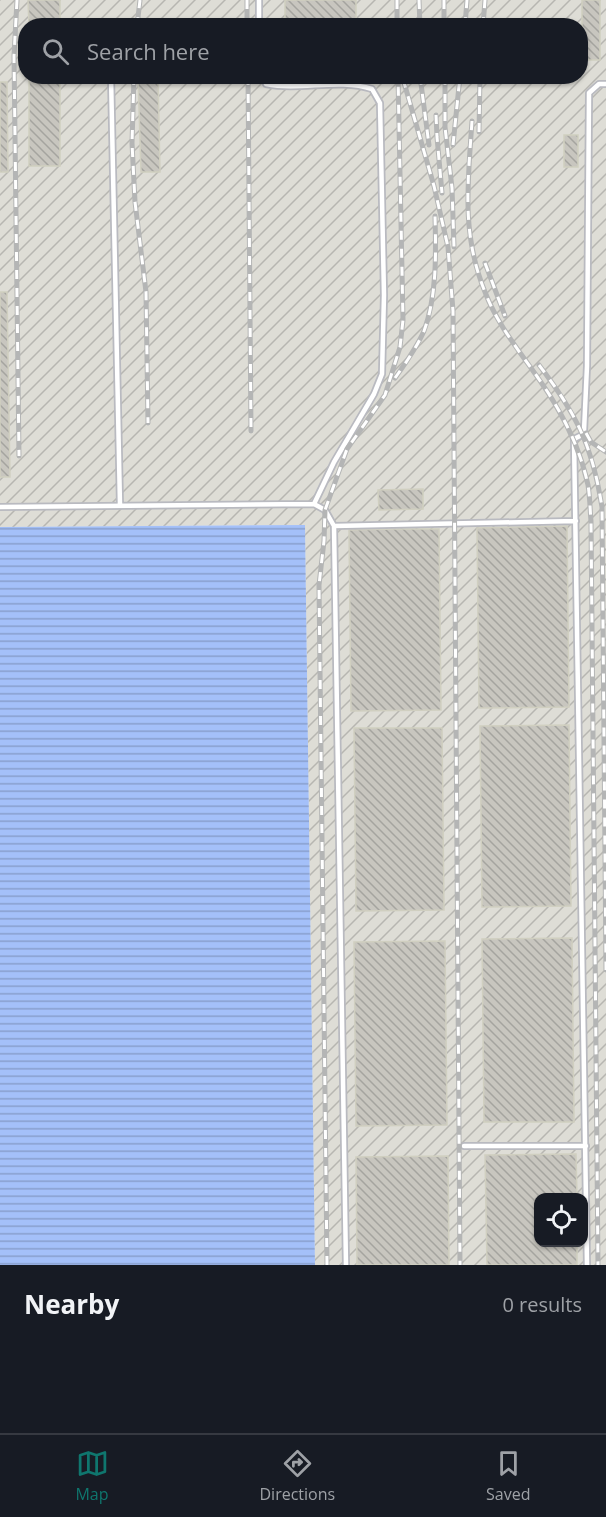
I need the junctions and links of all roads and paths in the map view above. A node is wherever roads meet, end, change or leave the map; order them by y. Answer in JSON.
{"nodes":[{"id":1,"x":259,"y":0,"type":"edge"},
{"id":2,"x":259,"y":18,"type":"edge"},
{"id":3,"x":111,"y":84,"type":"edge"},
{"id":4,"x":266,"y":84,"type":"edge"},
{"id":5,"x":358,"y":84,"type":"edge"},
{"id":6,"x":358,"y":84,"type":"edge"},
{"id":7,"x":606,"y":84,"type":"edge"},
{"id":8,"x":314,"y":504,"type":"junction"},
{"id":9,"x":120,"y":505,"type":"junction"},
{"id":10,"x":0,"y":507,"type":"edge"},
{"id":11,"x":576,"y":521,"type":"junction"},
{"id":12,"x":334,"y":526,"type":"junction"},
{"id":13,"x":464,"y":1146,"type":"dead end"},
{"id":14,"x":586,"y":1146,"type":"junction"},
{"id":15,"x":346,"y":1265,"type":"edge"},
{"id":16,"x":587,"y":1265,"type":"edge"}],
"edges":[{"from":1,"to":2,"type":"lane"},
{"from":3,"to":9,"type":"lane"},
{"from":4,"to":6,"type":"lane"},
{"from":5,"to":8,"type":"lane"},
{"from":7,"to":11,"type":"lane"},
{"from":8,"to":9,"type":"lane"},
{"from":8,"to":12,"type":"lane"},
{"from":9,"to":10,"type":"lane"},
{"from":11,"to":12,"type":"lane"},
{"from":11,"to":14,"type":"lane"},
{"from":12,"to":15,"type":"lane"},
{"from":13,"to":14,"type":"lane"},
{"from":14,"to":16,"type":"lane"}]}
